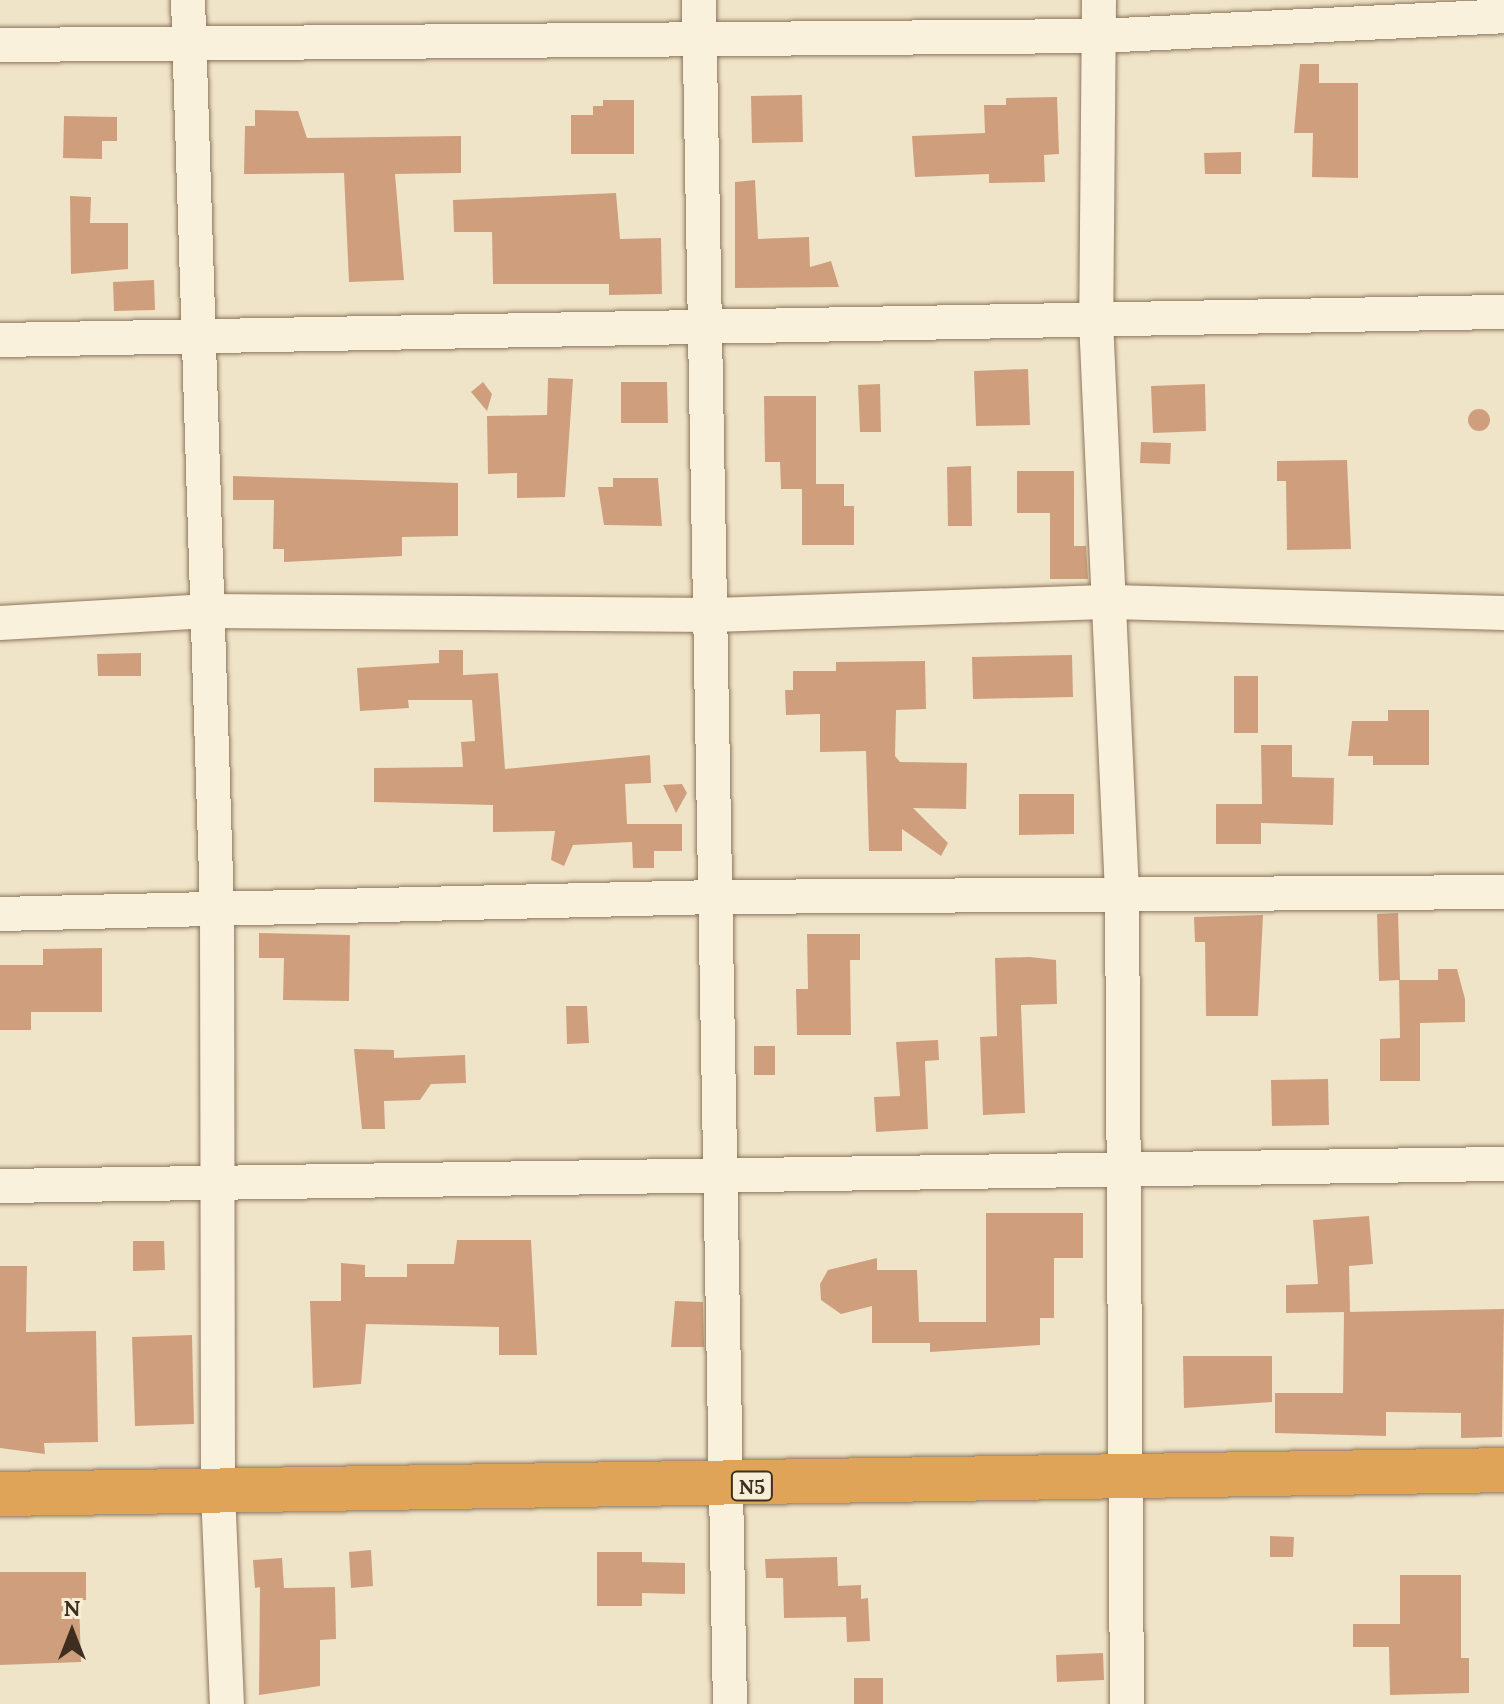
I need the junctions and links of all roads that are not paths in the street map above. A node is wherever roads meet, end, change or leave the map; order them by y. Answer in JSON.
{"nodes":[{"id":1,"x":188,"y":0,"type":"edge"},
{"id":2,"x":699,"y":0,"type":"edge"},
{"id":3,"x":1099,"y":0,"type":"edge"},
{"id":4,"x":1504,"y":16,"type":"edge"},
{"id":5,"x":1099,"y":36,"type":"junction"},
{"id":6,"x":188,"y":39,"type":"junction"},
{"id":7,"x":699,"y":41,"type":"junction"},
{"id":8,"x":0,"y":45,"type":"edge"},
{"id":9,"x":1504,"y":312,"type":"edge"},
{"id":10,"x":1096,"y":320,"type":"junction"},
{"id":11,"x":706,"y":327,"type":"junction"},
{"id":12,"x":199,"y":337,"type":"junction"},
{"id":13,"x":0,"y":340,"type":"edge"},
{"id":14,"x":1112,"y":602,"type":"junction"},
{"id":15,"x":209,"y":611,"type":"junction"},
{"id":16,"x":1504,"y":613,"type":"edge"},
{"id":17,"x":713,"y":615,"type":"junction"},
{"id":18,"x":0,"y":623,"type":"edge"},
{"id":19,"x":1504,"y":892,"type":"edge"},
{"id":20,"x":1122,"y":893,"type":"junction"},
{"id":21,"x":718,"y":897,"type":"junction"},
{"id":22,"x":217,"y":907,"type":"junction"},
{"id":23,"x":0,"y":914,"type":"edge"},
{"id":24,"x":1504,"y":1164,"type":"edge"},
{"id":25,"x":1125,"y":1169,"type":"junction"},
{"id":26,"x":721,"y":1176,"type":"junction"},
{"id":27,"x":222,"y":1183,"type":"junction"},
{"id":28,"x":0,"y":1186,"type":"edge"},
{"id":29,"x":1504,"y":1470,"type":"edge"},
{"id":30,"x":1124,"y":1475,"type":"junction"},
{"id":31,"x":726,"y":1486,"type":"junction"},
{"id":32,"x":218,"y":1491,"type":"junction"},
{"id":33,"x":0,"y":1494,"type":"edge"},
{"id":34,"x":227,"y":1704,"type":"edge"},
{"id":35,"x":730,"y":1704,"type":"edge"},
{"id":36,"x":1127,"y":1704,"type":"edge"}],
"edges":[{"from":1,"to":6,"type":"street"},
{"from":2,"to":7,"type":"street"},
{"from":3,"to":5,"type":"street"},
{"from":4,"to":5,"type":"street"},
{"from":5,"to":7,"type":"street"},
{"from":5,"to":10,"type":"street"},
{"from":6,"to":7,"type":"street"},
{"from":6,"to":8,"type":"street"},
{"from":6,"to":12,"type":"street"},
{"from":7,"to":11,"type":"street"},
{"from":9,"to":10,"type":"street"},
{"from":10,"to":11,"type":"street"},
{"from":10,"to":14,"type":"street"},
{"from":11,"to":12,"type":"street"},
{"from":11,"to":17,"type":"street"},
{"from":12,"to":13,"type":"street"},
{"from":12,"to":15,"type":"street"},
{"from":14,"to":16,"type":"street"},
{"from":14,"to":17,"type":"street"},
{"from":14,"to":20,"type":"street"},
{"from":15,"to":17,"type":"street"},
{"from":15,"to":18,"type":"street"},
{"from":15,"to":22,"type":"street"},
{"from":17,"to":21,"type":"street"},
{"from":19,"to":20,"type":"street"},
{"from":20,"to":21,"type":"street"},
{"from":20,"to":25,"type":"street"},
{"from":21,"to":22,"type":"street"},
{"from":21,"to":26,"type":"street"},
{"from":22,"to":23,"type":"street"},
{"from":22,"to":27,"type":"street"},
{"from":24,"to":25,"type":"street"},
{"from":25,"to":26,"type":"street"},
{"from":25,"to":30,"type":"street"},
{"from":26,"to":27,"type":"street"},
{"from":26,"to":31,"type":"street"},
{"from":27,"to":28,"type":"street"},
{"from":27,"to":32,"type":"street"},
{"from":29,"to":30,"type":"highway","number":"N5"},
{"from":30,"to":31,"type":"highway","number":"N5"},
{"from":30,"to":36,"type":"street"},
{"from":31,"to":32,"type":"highway","number":"N5"},
{"from":31,"to":35,"type":"street"},
{"from":32,"to":33,"type":"highway","number":"N5"},
{"from":32,"to":34,"type":"street"}]}
